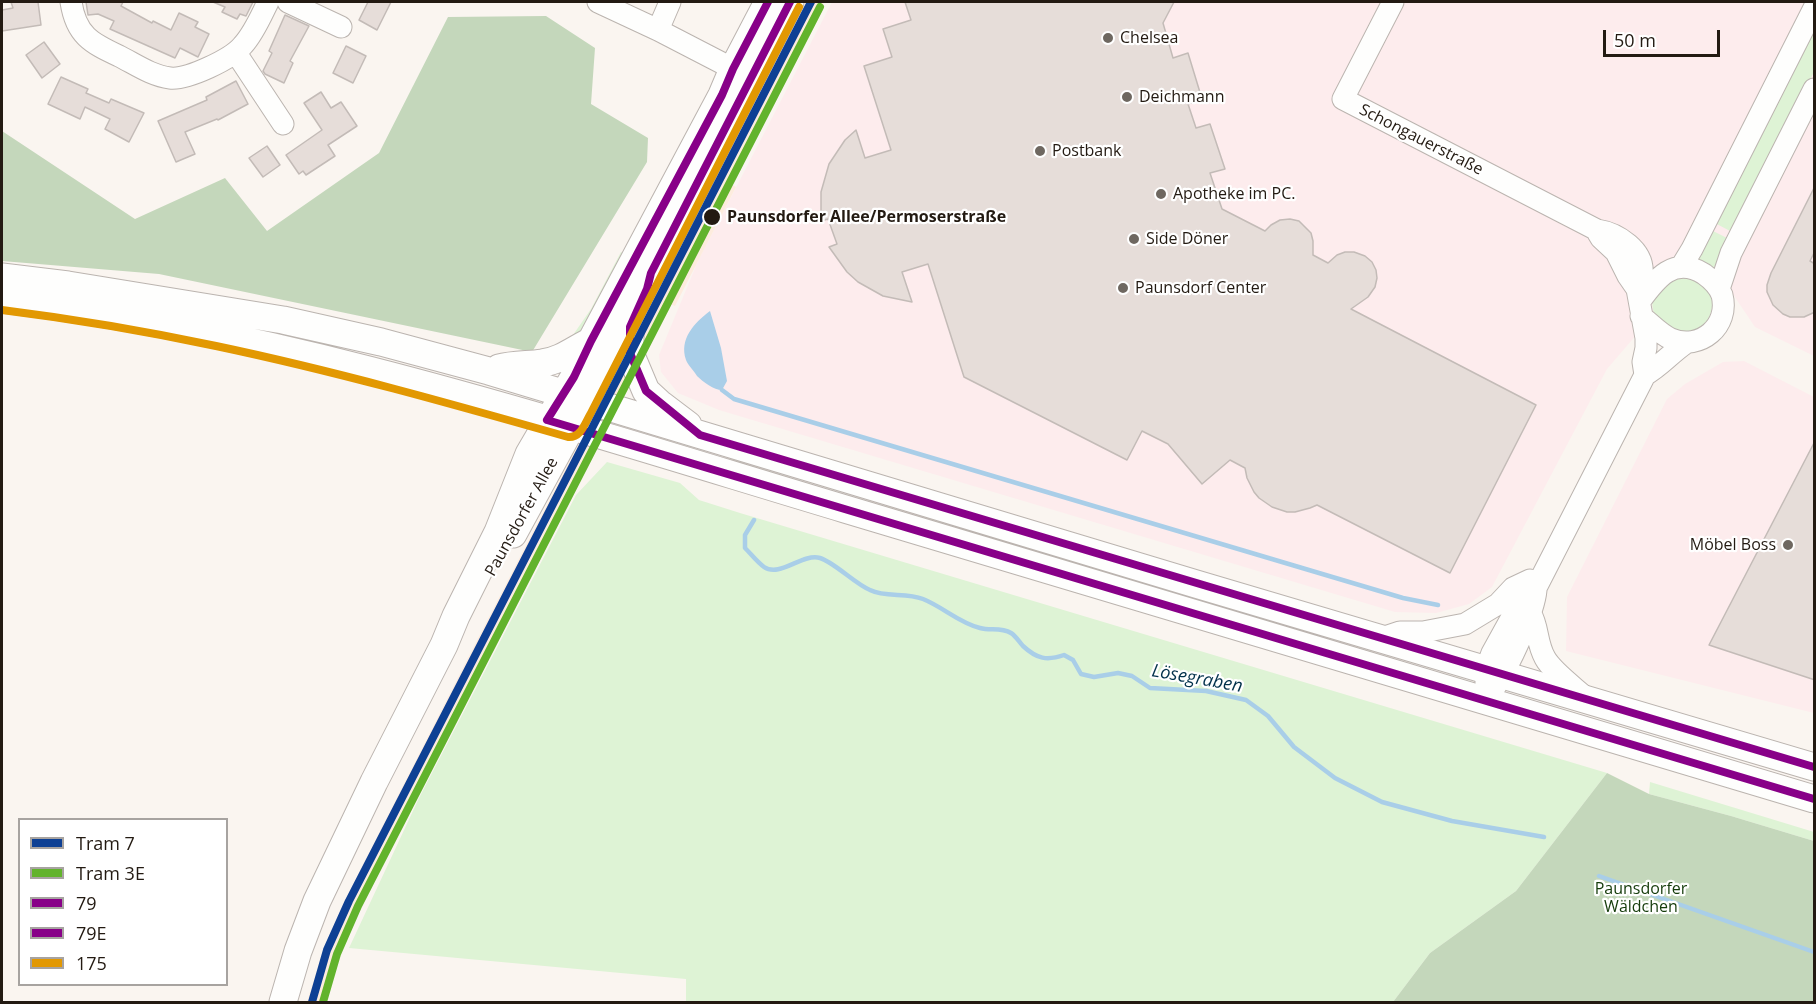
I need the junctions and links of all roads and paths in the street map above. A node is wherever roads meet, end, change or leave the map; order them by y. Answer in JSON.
{"nodes":[{"id":1,"x":71,"y":2,"type":"edge"},
{"id":2,"x":268,"y":2,"type":"edge"},
{"id":3,"x":288,"y":2,"type":"edge"},
{"id":4,"x":598,"y":2,"type":"edge"},
{"id":5,"x":670,"y":2,"type":"edge"},
{"id":6,"x":768,"y":2,"type":"edge"},
{"id":7,"x":790,"y":2,"type":"edge"},
{"id":8,"x":1393,"y":2,"type":"edge"},
{"id":9,"x":1815,"y":8,"type":"edge"},
{"id":10,"x":341,"y":27,"type":"dead end"},
{"id":11,"x":658,"y":30,"type":"junction"},
{"id":12,"x":236,"y":53,"type":"junction"},
{"id":13,"x":742,"y":74,"type":"junction"},
{"id":14,"x":1815,"y":89,"type":"edge"},
{"id":15,"x":283,"y":124,"type":"dead end"},
{"id":16,"x":1681,"y":267,"type":"junction"},
{"id":17,"x":651,"y":273,"type":"junction"},
{"id":18,"x":2,"y":277,"type":"edge"},
{"id":19,"x":1719,"y":289,"type":"junction"},
{"id":20,"x":2,"y":299,"type":"edge"},
{"id":21,"x":1639,"y":302,"type":"junction"},
{"id":22,"x":591,"y":341,"type":"junction"},
{"id":23,"x":1686,"y":343,"type":"junction"},
{"id":24,"x":489,"y":371,"type":"junction"},
{"id":25,"x":1645,"y":375,"type":"junction"},
{"id":26,"x":575,"y":396,"type":"junction"},
{"id":27,"x":559,"y":424,"type":"junction"},
{"id":28,"x":700,"y":435,"type":"junction"},
{"id":29,"x":1540,"y":580,"type":"junction"},
{"id":30,"x":1530,"y":612,"type":"junction"},
{"id":31,"x":1382,"y":638,"type":"junction"},
{"id":32,"x":1495,"y":672,"type":"junction"},
{"id":33,"x":1587,"y":699,"type":"junction"},
{"id":34,"x":1486,"y":701,"type":"junction"},
{"id":35,"x":1815,"y":766,"type":"edge"},
{"id":36,"x":1815,"y":799,"type":"edge"},
{"id":37,"x":283,"y":1002,"type":"edge"}],
"edges":[{"from":1,"to":12,"type":"street"},
{"from":2,"to":12,"type":"street"},
{"from":3,"to":10,"type":"street"},
{"from":4,"to":11,"type":"street"},
{"from":5,"to":11,"type":"street"},
{"from":6,"to":13,"type":"main road","name":"Paunsdorfer Allee"},
{"from":7,"to":13,"type":"main road","name":"Paunsdorfer Allee"},
{"from":8,"to":21,"type":"street","name":"Schongauerstraße"},
{"from":9,"to":16,"type":"street"},
{"from":11,"to":13,"type":"street"},
{"from":12,"to":15,"type":"street"},
{"from":13,"to":17,"type":"main road","name":"Paunsdorfer Allee"},
{"from":13,"to":22,"type":"main road","name":"Paunsdorfer Allee"},
{"from":14,"to":19,"type":"street","name":"Schongauerstraße"},
{"from":16,"to":19,"type":"street"},
{"from":16,"to":21,"type":"street"},
{"from":17,"to":26,"type":"main road","name":"Paunsdorfer Allee"},
{"from":17,"to":28,"type":"main road"},
{"from":18,"to":24,"type":"main road"},
{"from":19,"to":23,"type":"street","name":"Schongauerstraße"},
{"from":20,"to":27,"type":"main road"},
{"from":21,"to":23,"type":"street","name":"Schongauerstraße"},
{"from":21,"to":25,"type":"street","name":"Schongauerstraße"},
{"from":22,"to":24,"type":"main road"},
{"from":22,"to":26,"type":"main road","name":"Paunsdorfer Allee"},
{"from":23,"to":25,"type":"street","name":"Schongauerstraße"},
{"from":24,"to":26,"type":"main road"},
{"from":25,"to":29,"type":"street","name":"Schongauerstraße"},
{"from":26,"to":27,"type":"main road","name":"Paunsdorfer Allee"},
{"from":26,"to":28,"type":"main road"},
{"from":27,"to":34,"type":"main road"},
{"from":27,"to":37,"type":"main road","name":"Paunsdorfer Allee"},
{"from":28,"to":31,"type":"main road"},
{"from":29,"to":30,"type":"street"},
{"from":29,"to":31,"type":"street"},
{"from":29,"to":32,"type":"street","name":"Schongauerstraße"},
{"from":30,"to":32,"type":"street"},
{"from":30,"to":33,"type":"street"},
{"from":31,"to":32,"type":"main road"},
{"from":32,"to":33,"type":"main road"},
{"from":32,"to":34,"type":"street","name":"Schongauerstraße"},
{"from":33,"to":35,"type":"main road"},
{"from":34,"to":36,"type":"main road"}]}
